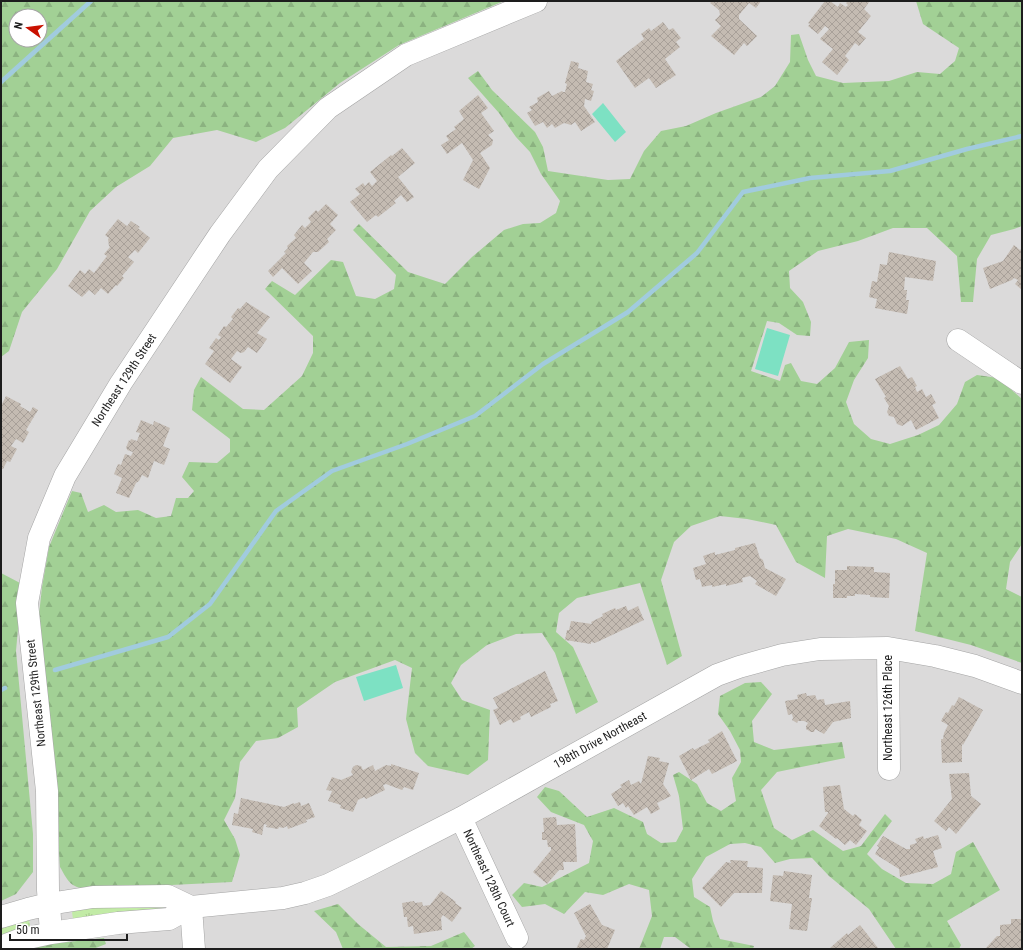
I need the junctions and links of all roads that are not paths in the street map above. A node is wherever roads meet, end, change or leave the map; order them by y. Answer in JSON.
{"nodes":[{"id":1,"x":536,"y":1,"type":"edge"},
{"id":2,"x":958,"y":340,"type":"dead end"},
{"id":3,"x":1022,"y":383,"type":"edge"},
{"id":4,"x":888,"y":648,"type":"junction"},
{"id":5,"x":1022,"y":683,"type":"edge"},
{"id":6,"x":888,"y":769,"type":"dead end"},
{"id":7,"x":461,"y":818,"type":"junction"},
{"id":8,"x":49,"y":904,"type":"junction"},
{"id":9,"x":191,"y":907,"type":"junction"},
{"id":10,"x":1,"y":917,"type":"edge"},
{"id":11,"x":51,"y":933,"type":"junction"},
{"id":12,"x":517,"y":938,"type":"dead end"},
{"id":13,"x":1,"y":947,"type":"edge"},
{"id":14,"x":194,"y":949,"type":"edge"}],
"edges":[{"from":1,"to":8,"type":"street","name":"Northeast 129th Street"},
{"from":2,"to":3,"type":"street"},
{"from":4,"to":5,"type":"street","name":"198th Drive Northeast"},
{"from":4,"to":6,"type":"street","name":"Northeast 126th Place"},
{"from":4,"to":7,"type":"street","name":"198th Drive Northeast"},
{"from":7,"to":9,"type":"street","name":"198th Drive Northeast"},
{"from":7,"to":12,"type":"street","name":"Northeast 128th Court"},
{"from":8,"to":9,"type":"street"},
{"from":8,"to":10,"type":"street"},
{"from":8,"to":11,"type":"street","name":"Northeast 129th Street"},
{"from":9,"to":11,"type":"street","name":"198th Drive Northeast"},
{"from":9,"to":14,"type":"street"},
{"from":11,"to":13,"type":"street","name":"198th Drive Northeast"}]}
